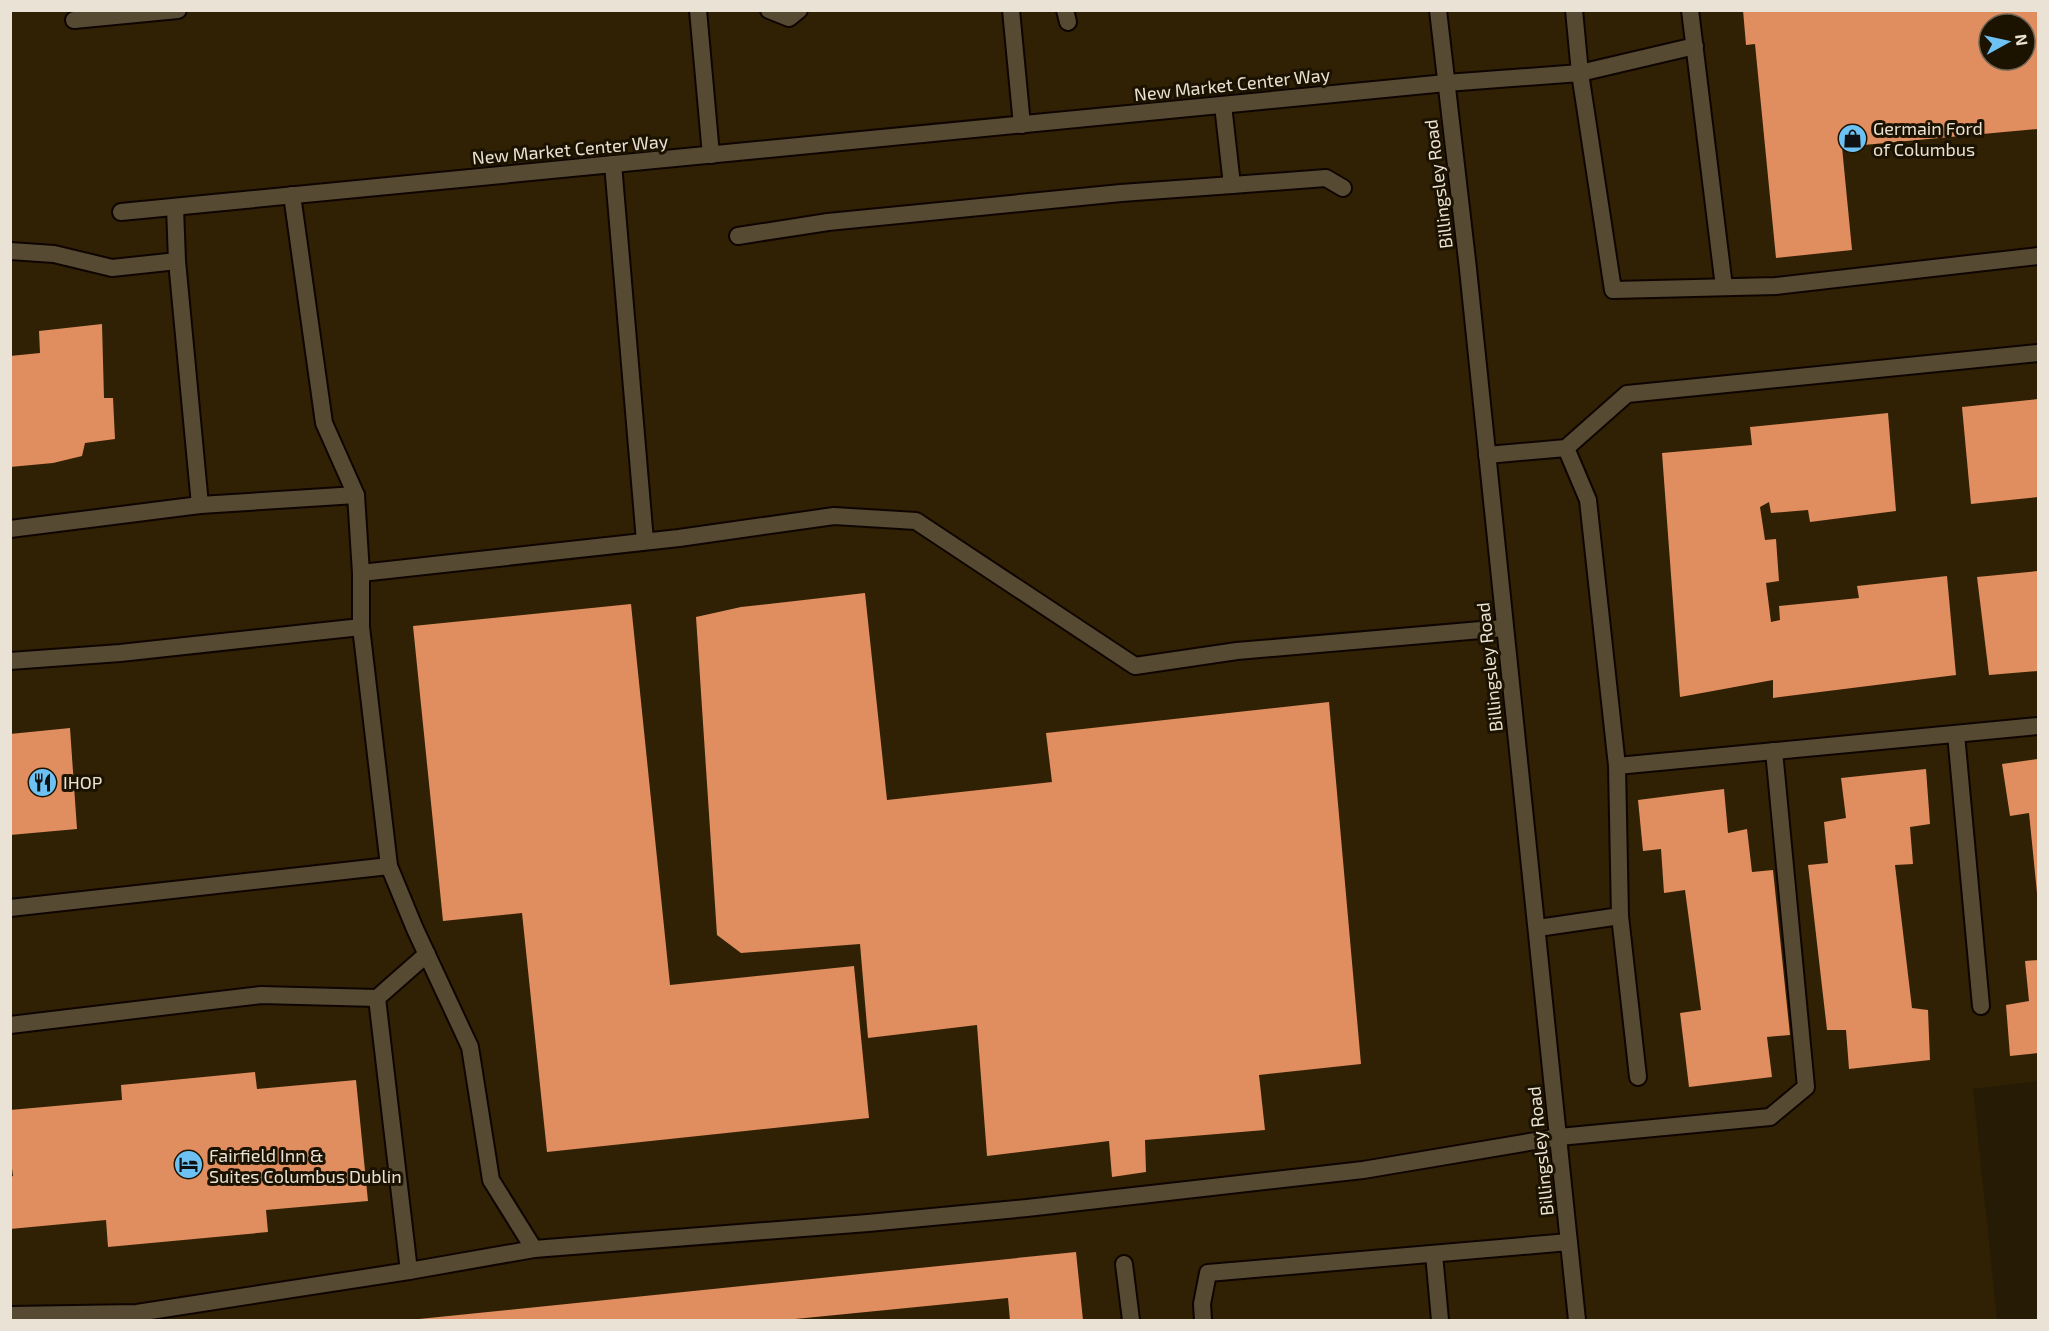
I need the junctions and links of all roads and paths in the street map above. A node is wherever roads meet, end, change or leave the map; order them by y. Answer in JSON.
{"nodes":[{"id":1,"x":178,"y":10,"type":"edge"},
{"id":2,"x":699,"y":10,"type":"edge"},
{"id":3,"x":769,"y":10,"type":"edge"},
{"id":4,"x":799,"y":10,"type":"edge"},
{"id":5,"x":1011,"y":10,"type":"edge"},
{"id":6,"x":1438,"y":10,"type":"edge"},
{"id":7,"x":1574,"y":10,"type":"edge"},
{"id":8,"x":1690,"y":10,"type":"edge"},
{"id":9,"x":74,"y":20,"type":"dead end"},
{"id":10,"x":1695,"y":46,"type":"junction"},
{"id":11,"x":1580,"y":73,"type":"junction"},
{"id":12,"x":1446,"y":83,"type":"junction"},
{"id":13,"x":1223,"y":105,"type":"junction"},
{"id":14,"x":1022,"y":124,"type":"junction"},
{"id":15,"x":711,"y":155,"type":"junction"},
{"id":16,"x":613,"y":164,"type":"junction"},
{"id":17,"x":1232,"y":185,"type":"junction"},
{"id":18,"x":1343,"y":188,"type":"dead end"},
{"id":19,"x":292,"y":195,"type":"junction"},
{"id":20,"x":175,"y":207,"type":"junction"},
{"id":21,"x":121,"y":212,"type":"dead end"},
{"id":22,"x":738,"y":236,"type":"dead end"},
{"id":23,"x":10,"y":251,"type":"edge"},
{"id":24,"x":2038,"y":256,"type":"edge"},
{"id":25,"x":177,"y":261,"type":"junction"},
{"id":26,"x":1724,"y":287,"type":"junction"},
{"id":27,"x":2038,"y":353,"type":"edge"},
{"id":28,"x":1566,"y":448,"type":"junction"},
{"id":29,"x":1487,"y":455,"type":"junction"},
{"id":30,"x":356,"y":495,"type":"junction"},
{"id":31,"x":200,"y":505,"type":"junction"},
{"id":32,"x":10,"y":529,"type":"edge"},
{"id":33,"x":645,"y":542,"type":"junction"},
{"id":34,"x":361,"y":573,"type":"junction"},
{"id":35,"x":361,"y":627,"type":"junction"},
{"id":36,"x":1504,"y":628,"type":"junction"},
{"id":37,"x":10,"y":661,"type":"edge"},
{"id":38,"x":2038,"y":726,"type":"edge"},
{"id":39,"x":1956,"y":734,"type":"junction"},
{"id":40,"x":1774,"y":751,"type":"junction"},
{"id":41,"x":1617,"y":766,"type":"junction"},
{"id":42,"x":389,"y":866,"type":"junction"},
{"id":43,"x":10,"y":908,"type":"edge"},
{"id":44,"x":1620,"y":916,"type":"junction"},
{"id":45,"x":1538,"y":928,"type":"junction"},
{"id":46,"x":427,"y":954,"type":"junction"},
{"id":47,"x":377,"y":998,"type":"junction"},
{"id":48,"x":1981,"y":1006,"type":"dead end"},
{"id":49,"x":10,"y":1024,"type":"edge"},
{"id":50,"x":1638,"y":1077,"type":"dead end"},
{"id":51,"x":1559,"y":1137,"type":"junction"},
{"id":52,"x":1569,"y":1242,"type":"junction"},
{"id":53,"x":534,"y":1249,"type":"junction"},
{"id":54,"x":1434,"y":1254,"type":"junction"},
{"id":55,"x":1124,"y":1264,"type":"dead end"},
{"id":56,"x":409,"y":1271,"type":"junction"},
{"id":57,"x":10,"y":1315,"type":"edge"},
{"id":58,"x":1131,"y":1320,"type":"edge"},
{"id":59,"x":1203,"y":1320,"type":"edge"},
{"id":60,"x":1440,"y":1320,"type":"edge"},
{"id":61,"x":1577,"y":1320,"type":"edge"}],
"edges":[{"from":1,"to":9,"type":"street"},
{"from":2,"to":15,"type":"street"},
{"from":3,"to":4,"type":"street"},
{"from":5,"to":14,"type":"street"},
{"from":6,"to":12,"type":"street","name":"Billingsley Road"},
{"from":7,"to":11,"type":"street"},
{"from":8,"to":10,"type":"street"},
{"from":10,"to":11,"type":"street","name":"New Market Center Way"},
{"from":10,"to":26,"type":"street"},
{"from":11,"to":12,"type":"street","name":"New Market Center Way"},
{"from":11,"to":26,"type":"street"},
{"from":12,"to":13,"type":"street","name":"New Market Center Way"},
{"from":12,"to":29,"type":"street","name":"Billingsley Road"},
{"from":13,"to":14,"type":"street","name":"New Market Center Way"},
{"from":13,"to":17,"type":"street"},
{"from":14,"to":15,"type":"street","name":"New Market Center Way"},
{"from":15,"to":16,"type":"street","name":"New Market Center Way"},
{"from":16,"to":19,"type":"street","name":"New Market Center Way"},
{"from":16,"to":33,"type":"street"},
{"from":17,"to":18,"type":"street"},
{"from":17,"to":22,"type":"street"},
{"from":19,"to":20,"type":"street","name":"New Market Center Way"},
{"from":19,"to":30,"type":"street"},
{"from":20,"to":21,"type":"street","name":"New Market Center Way"},
{"from":20,"to":25,"type":"street"},
{"from":23,"to":25,"type":"street"},
{"from":24,"to":26,"type":"street"},
{"from":25,"to":31,"type":"street"},
{"from":27,"to":28,"type":"street"},
{"from":28,"to":29,"type":"street"},
{"from":28,"to":41,"type":"street"},
{"from":29,"to":36,"type":"street","name":"Billingsley Road"},
{"from":30,"to":31,"type":"street"},
{"from":30,"to":34,"type":"street"},
{"from":31,"to":32,"type":"street"},
{"from":33,"to":34,"type":"street"},
{"from":33,"to":36,"type":"street"},
{"from":34,"to":35,"type":"street"},
{"from":35,"to":37,"type":"street"},
{"from":35,"to":42,"type":"street"},
{"from":36,"to":45,"type":"street","name":"Billingsley Road"},
{"from":38,"to":39,"type":"street"},
{"from":39,"to":40,"type":"street"},
{"from":39,"to":48,"type":"street"},
{"from":40,"to":41,"type":"street"},
{"from":40,"to":51,"type":"street"},
{"from":41,"to":44,"type":"street"},
{"from":42,"to":43,"type":"street"},
{"from":42,"to":46,"type":"street"},
{"from":44,"to":45,"type":"street"},
{"from":44,"to":50,"type":"street"},
{"from":45,"to":51,"type":"street","name":"Billingsley Road"},
{"from":46,"to":47,"type":"street"},
{"from":46,"to":53,"type":"street"},
{"from":47,"to":49,"type":"street"},
{"from":47,"to":56,"type":"street"},
{"from":51,"to":52,"type":"street","name":"Billingsley Road"},
{"from":51,"to":53,"type":"street"},
{"from":52,"to":54,"type":"street"},
{"from":52,"to":61,"type":"street","name":"Billingsley Road"},
{"from":53,"to":56,"type":"street"},
{"from":54,"to":59,"type":"street"},
{"from":54,"to":60,"type":"street"},
{"from":55,"to":58,"type":"street"},
{"from":56,"to":57,"type":"street"}]}
